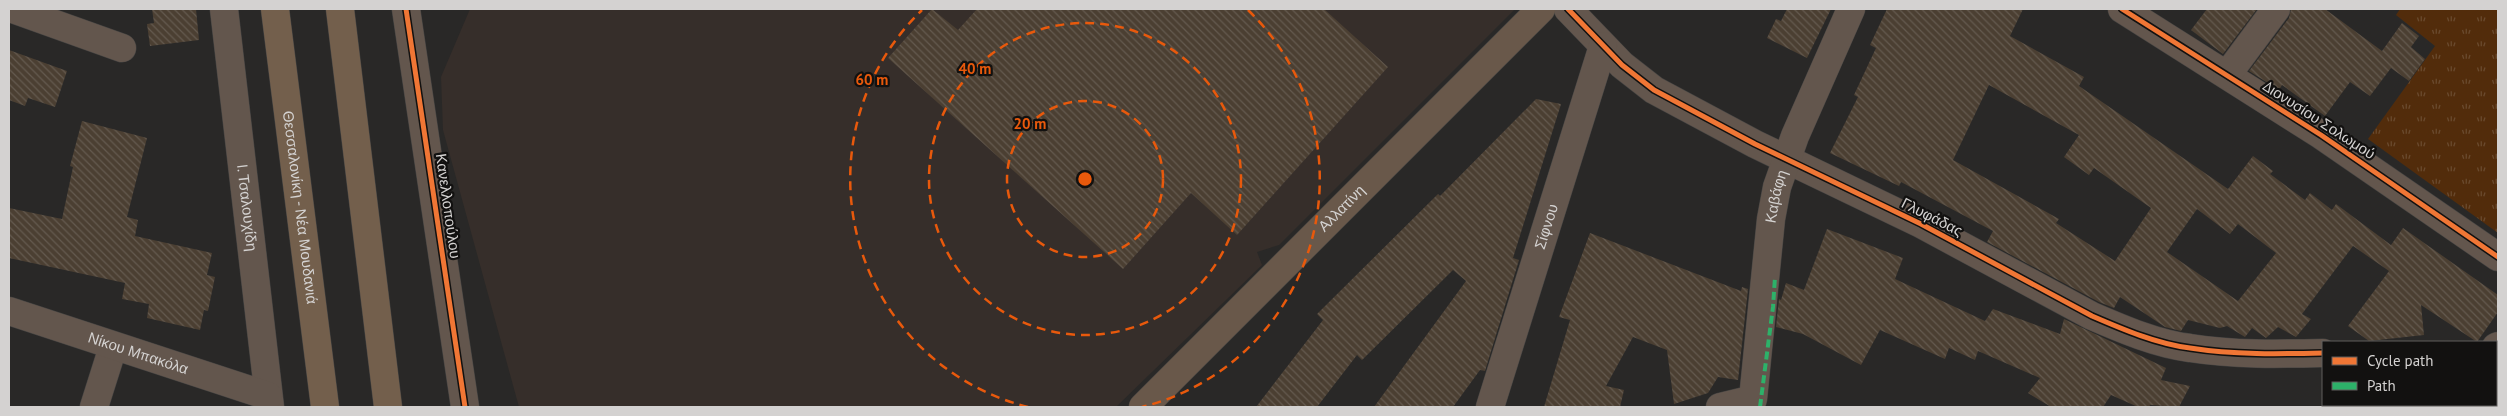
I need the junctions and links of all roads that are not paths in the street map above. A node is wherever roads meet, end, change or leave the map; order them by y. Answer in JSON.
{"nodes":[{"id":1,"x":13,"y":9,"type":"edge"},
{"id":2,"x":224,"y":9,"type":"edge"},
{"id":3,"x":276,"y":9,"type":"edge"},
{"id":4,"x":340,"y":9,"type":"edge"},
{"id":5,"x":406,"y":9,"type":"edge"},
{"id":6,"x":1540,"y":9,"type":"edge"},
{"id":7,"x":1568,"y":9,"type":"edge"},
{"id":8,"x":1851,"y":9,"type":"edge"},
{"id":9,"x":2122,"y":9,"type":"edge"},
{"id":10,"x":2276,"y":9,"type":"edge"},
{"id":11,"x":1603,"y":46,"type":"junction"},
{"id":12,"x":122,"y":48,"type":"dead end"},
{"id":13,"x":2227,"y":75,"type":"junction"},
{"id":14,"x":1786,"y":159,"type":"junction"},
{"id":15,"x":2498,"y":257,"type":"edge"},
{"id":16,"x":9,"y":311,"type":"edge"},
{"id":17,"x":113,"y":347,"type":"junction"},
{"id":18,"x":2322,"y":353,"type":"edge"},
{"id":19,"x":269,"y":402,"type":"edge"},
{"id":20,"x":94,"y":407,"type":"edge"},
{"id":21,"x":325,"y":407,"type":"edge"},
{"id":22,"x":388,"y":407,"type":"edge"},
{"id":23,"x":464,"y":407,"type":"edge"},
{"id":24,"x":1144,"y":407,"type":"edge"},
{"id":25,"x":1490,"y":407,"type":"edge"},
{"id":26,"x":1720,"y":407,"type":"edge"}],
"edges":[{"from":1,"to":12,"type":"street"},
{"from":2,"to":19,"type":"street","name":"Ι. Τσαλουχίδη"},
{"from":3,"to":21,"type":"highway","name":"Θεσσαλονίκη - Νέα Μουδανιά"},
{"from":4,"to":22,"type":"highway"},
{"from":5,"to":23,"type":"street","name":"Κανελλοπούλου"},
{"from":6,"to":24,"type":"main road","name":"Αλλατίνη"},
{"from":7,"to":11,"type":"street","name":"Γλυφάδας"},
{"from":8,"to":14,"type":"street","name":"Καβάφη"},
{"from":9,"to":13,"type":"street","name":"Διονυσίου Σολωμού"},
{"from":10,"to":13,"type":"street"},
{"from":11,"to":14,"type":"street","name":"Γλυφάδας"},
{"from":11,"to":25,"type":"street","name":"Σίφνου"},
{"from":13,"to":15,"type":"street","name":"Διονυσίου Σολωμού"},
{"from":14,"to":18,"type":"street","name":"Γλυφάδας"},
{"from":14,"to":26,"type":"street","name":"Καβάφη"},
{"from":16,"to":17,"type":"street","name":"Νίκου Μπακόλα"},
{"from":17,"to":19,"type":"street","name":"Νίκου Μπακόλα"},
{"from":17,"to":20,"type":"street"}]}
